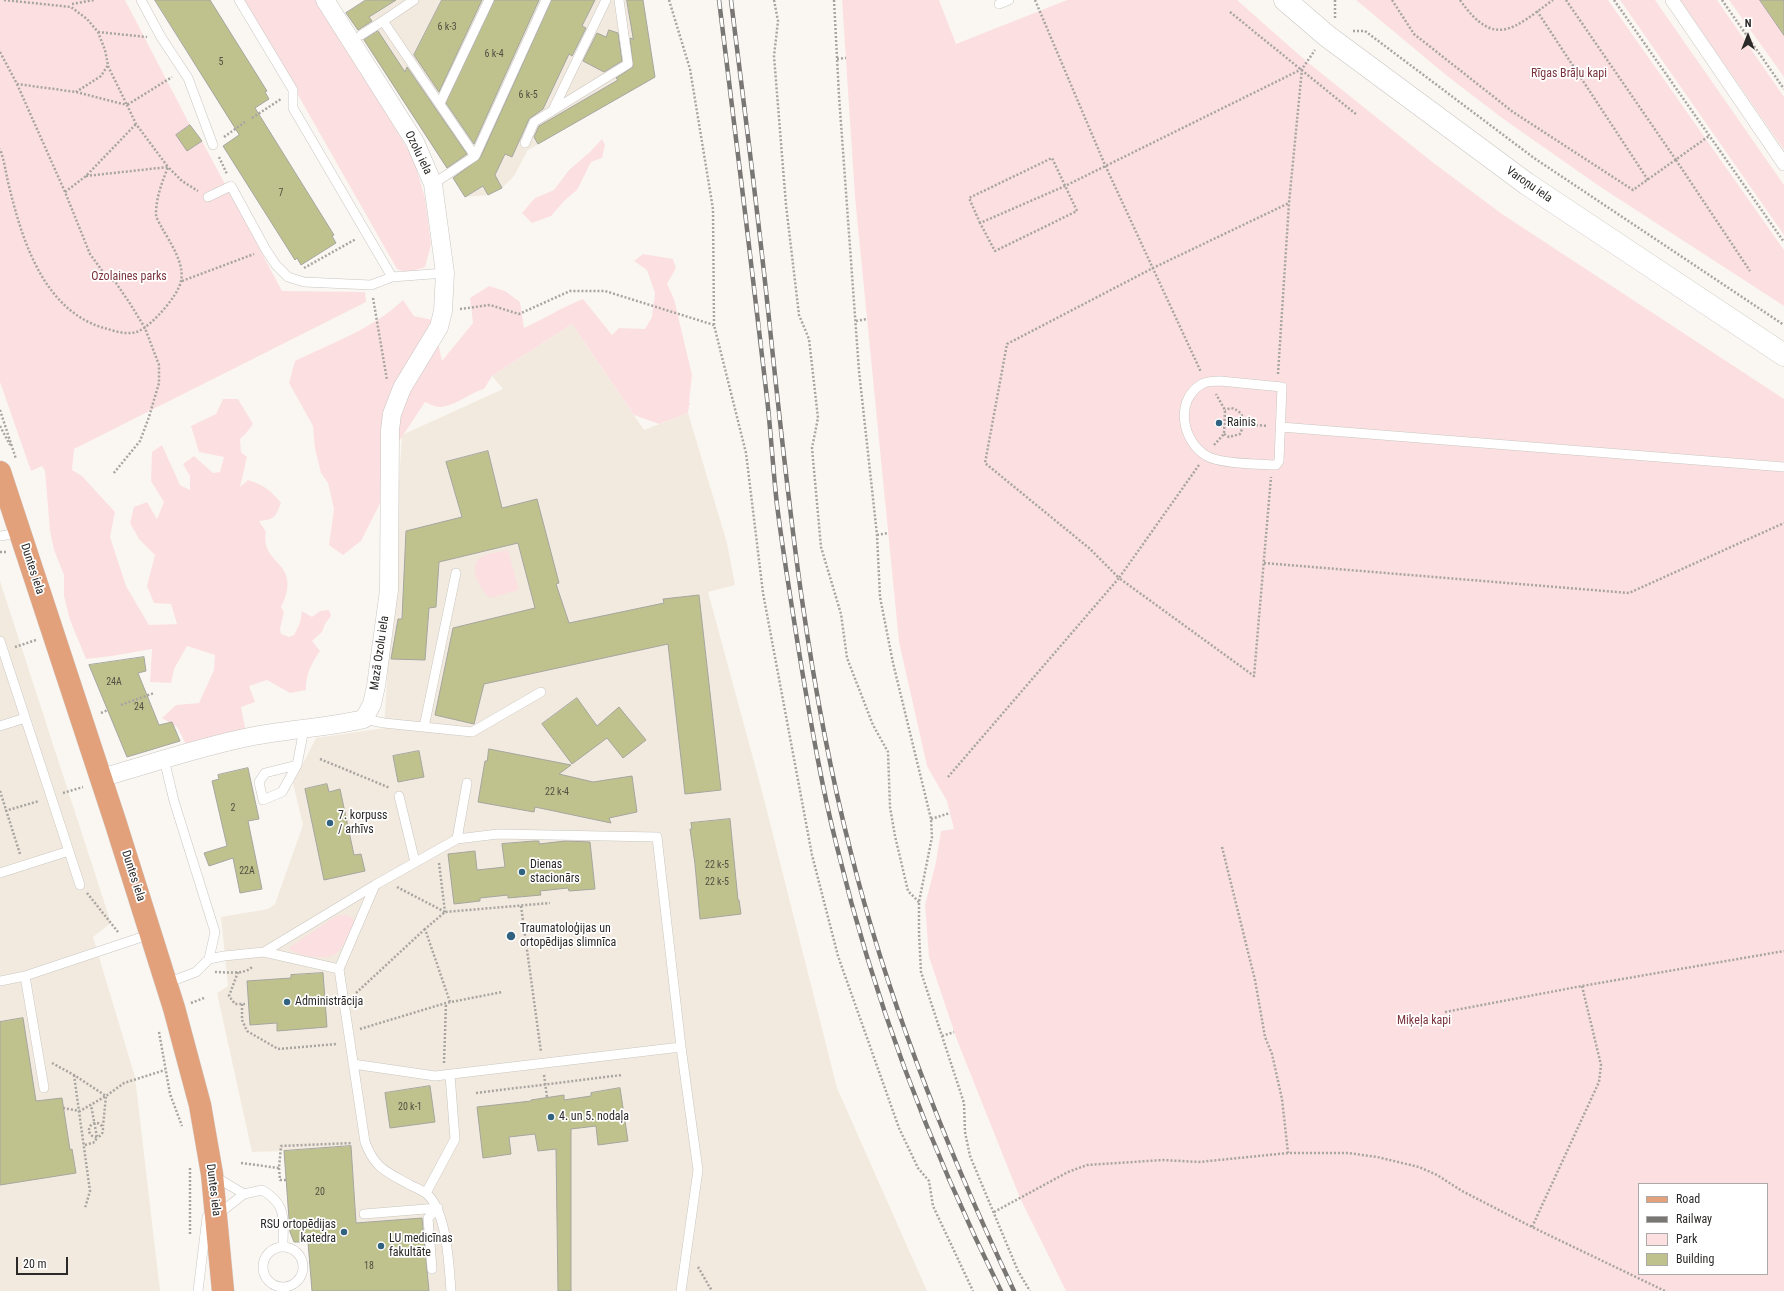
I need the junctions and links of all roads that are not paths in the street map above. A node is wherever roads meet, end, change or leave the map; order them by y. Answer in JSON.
{"nodes":[{"id":1,"x":141,"y":0,"type":"edge"},
{"id":2,"x":239,"y":0,"type":"edge"},
{"id":3,"x":325,"y":0,"type":"edge"},
{"id":4,"x":414,"y":0,"type":"edge"},
{"id":5,"x":489,"y":0,"type":"edge"},
{"id":6,"x":546,"y":0,"type":"edge"},
{"id":7,"x":606,"y":0,"type":"edge"},
{"id":8,"x":619,"y":0,"type":"edge"},
{"id":9,"x":1009,"y":0,"type":"edge"},
{"id":10,"x":1672,"y":0,"type":"edge"},
{"id":11,"x":1290,"y":2,"type":"edge"},
{"id":12,"x":1000,"y":4,"type":"dead end"},
{"id":13,"x":383,"y":21,"type":"junction"},
{"id":14,"x":361,"y":35,"type":"dead end"},
{"id":15,"x":440,"y":103,"type":"junction"},
{"id":16,"x":553,"y":110,"type":"junction"},
{"id":17,"x":525,"y":142,"type":"dead end"},
{"id":18,"x":213,"y":144,"type":"road end"},
{"id":19,"x":476,"y":156,"type":"junction"},
{"id":20,"x":1784,"y":164,"type":"edge"},
{"id":21,"x":433,"y":184,"type":"junction"},
{"id":22,"x":208,"y":197,"type":"road end"},
{"id":23,"x":445,"y":273,"type":"junction"},
{"id":24,"x":392,"y":276,"type":"junction"},
{"id":25,"x":441,"y":319,"type":"joint"},
{"id":26,"x":1784,"y":355,"type":"edge"},
{"id":27,"x":1281,"y":427,"type":"junction"},
{"id":28,"x":1784,"y":467,"type":"edge"},
{"id":29,"x":0,"y":472,"type":"edge"},
{"id":30,"x":10,"y":534,"type":"edge"},
{"id":31,"x":456,"y":573,"type":"dead end"},
{"id":32,"x":0,"y":641,"type":"edge"},
{"id":33,"x":541,"y":692,"type":"dead end"},
{"id":34,"x":25,"y":718,"type":"junction"},
{"id":35,"x":364,"y":719,"type":"junction"},
{"id":36,"x":0,"y":726,"type":"edge"},
{"id":37,"x":424,"y":727,"type":"junction"},
{"id":38,"x":304,"y":729,"type":"junction"},
{"id":39,"x":164,"y":759,"type":"junction"},
{"id":40,"x":297,"y":765,"type":"junction"},
{"id":41,"x":101,"y":778,"type":"junction"},
{"id":42,"x":467,"y":783,"type":"dead end"},
{"id":43,"x":400,"y":796,"type":"road end"},
{"id":44,"x":457,"y":838,"type":"junction"},
{"id":45,"x":69,"y":851,"type":"junction"},
{"id":46,"x":415,"y":862,"type":"junction"},
{"id":47,"x":0,"y":873,"type":"edge"},
{"id":48,"x":80,"y":885,"type":"road end"},
{"id":49,"x":374,"y":885,"type":"junction"},
{"id":50,"x":152,"y":934,"type":"junction"},
{"id":51,"x":264,"y":952,"type":"junction"},
{"id":52,"x":209,"y":959,"type":"junction"},
{"id":53,"x":339,"y":968,"type":"junction"},
{"id":54,"x":25,"y":976,"type":"junction"},
{"id":55,"x":0,"y":981,"type":"edge"},
{"id":56,"x":167,"y":983,"type":"junction"},
{"id":57,"x":681,"y":1047,"type":"junction"},
{"id":58,"x":353,"y":1064,"type":"junction"},
{"id":59,"x":450,"y":1075,"type":"junction"},
{"id":60,"x":44,"y":1088,"type":"dead end"},
{"id":61,"x":212,"y":1174,"type":"junction"},
{"id":62,"x":244,"y":1194,"type":"junction"},
{"id":63,"x":426,"y":1194,"type":"junction"},
{"id":64,"x":438,"y":1208,"type":"junction"},
{"id":65,"x":364,"y":1214,"type":"dead end"},
{"id":66,"x":216,"y":1216,"type":"junction"},
{"id":67,"x":283,"y":1246,"type":"junction"},
{"id":68,"x":432,"y":1269,"type":"dead end"},
{"id":69,"x":198,"y":1291,"type":"edge"},
{"id":70,"x":223,"y":1291,"type":"edge"},
{"id":71,"x":451,"y":1291,"type":"edge"},
{"id":72,"x":681,"y":1291,"type":"edge"}],
"edges":[{"from":1,"to":18,"type":"lane"},
{"from":2,"to":24,"type":"lane"},
{"from":3,"to":21,"type":"street","name":"Ozolu iela"},
{"from":4,"to":13,"type":"lane"},
{"from":5,"to":15,"type":"lane"},
{"from":6,"to":19,"type":"lane"},
{"from":7,"to":16,"type":"lane"},
{"from":8,"to":16,"type":"lane"},
{"from":9,"to":12,"type":"lane"},
{"from":10,"to":20,"type":"street"},
{"from":11,"to":26,"type":"street","name":"Varoņu iela"},
{"from":13,"to":14,"type":"lane"},
{"from":13,"to":15,"type":"lane"},
{"from":15,"to":19,"type":"lane"},
{"from":16,"to":17,"type":"lane"},
{"from":19,"to":21,"type":"lane"},
{"from":21,"to":23,"type":"street","name":"Ozolu iela"},
{"from":22,"to":24,"type":"lane"},
{"from":23,"to":24,"type":"lane"},
{"from":23,"to":25,"type":"street","name":"Ozolu iela"},
{"from":25,"to":35,"type":"street","name":"Mazā Ozolu iela"},
{"from":27,"to":27,"type":"lane"},
{"from":27,"to":28,"type":"lane"},
{"from":29,"to":30,"type":"main road","name":"Duntes iela"},
{"from":30,"to":41,"type":"main road","name":"Duntes iela"},
{"from":31,"to":37,"type":"lane"},
{"from":32,"to":34,"type":"lane"},
{"from":33,"to":37,"type":"lane"},
{"from":34,"to":36,"type":"lane"},
{"from":34,"to":45,"type":"lane"},
{"from":35,"to":37,"type":"lane"},
{"from":35,"to":38,"type":"street"},
{"from":38,"to":39,"type":"street"},
{"from":38,"to":40,"type":"lane"},
{"from":39,"to":41,"type":"street"},
{"from":39,"to":52,"type":"lane"},
{"from":40,"to":40,"type":"lane"},
{"from":41,"to":50,"type":"main road","name":"Duntes iela"},
{"from":42,"to":44,"type":"lane"},
{"from":43,"to":46,"type":"lane"},
{"from":44,"to":46,"type":"lane"},
{"from":44,"to":57,"type":"lane"},
{"from":45,"to":47,"type":"lane"},
{"from":45,"to":48,"type":"lane"},
{"from":46,"to":49,"type":"lane"},
{"from":49,"to":51,"type":"lane"},
{"from":49,"to":53,"type":"lane"},
{"from":50,"to":54,"type":"lane"},
{"from":50,"to":56,"type":"main road","name":"Duntes iela"},
{"from":51,"to":52,"type":"lane"},
{"from":51,"to":53,"type":"lane"},
{"from":52,"to":56,"type":"lane"},
{"from":53,"to":58,"type":"lane"},
{"from":54,"to":55,"type":"lane"},
{"from":54,"to":60,"type":"lane"},
{"from":56,"to":61,"type":"main road","name":"Duntes iela"},
{"from":57,"to":59,"type":"lane"},
{"from":57,"to":72,"type":"lane"},
{"from":58,"to":59,"type":"lane"},
{"from":58,"to":63,"type":"lane"},
{"from":59,"to":63,"type":"lane"},
{"from":61,"to":62,"type":"lane"},
{"from":61,"to":66,"type":"main road","name":"Duntes iela"},
{"from":61,"to":69,"type":"lane"},
{"from":62,"to":66,"type":"lane"},
{"from":62,"to":67,"type":"lane"},
{"from":63,"to":64,"type":"lane"},
{"from":64,"to":65,"type":"lane"},
{"from":64,"to":68,"type":"lane"},
{"from":64,"to":71,"type":"lane"},
{"from":66,"to":70,"type":"main road","name":"Duntes iela"},
{"from":67,"to":67,"type":"lane"}]}
